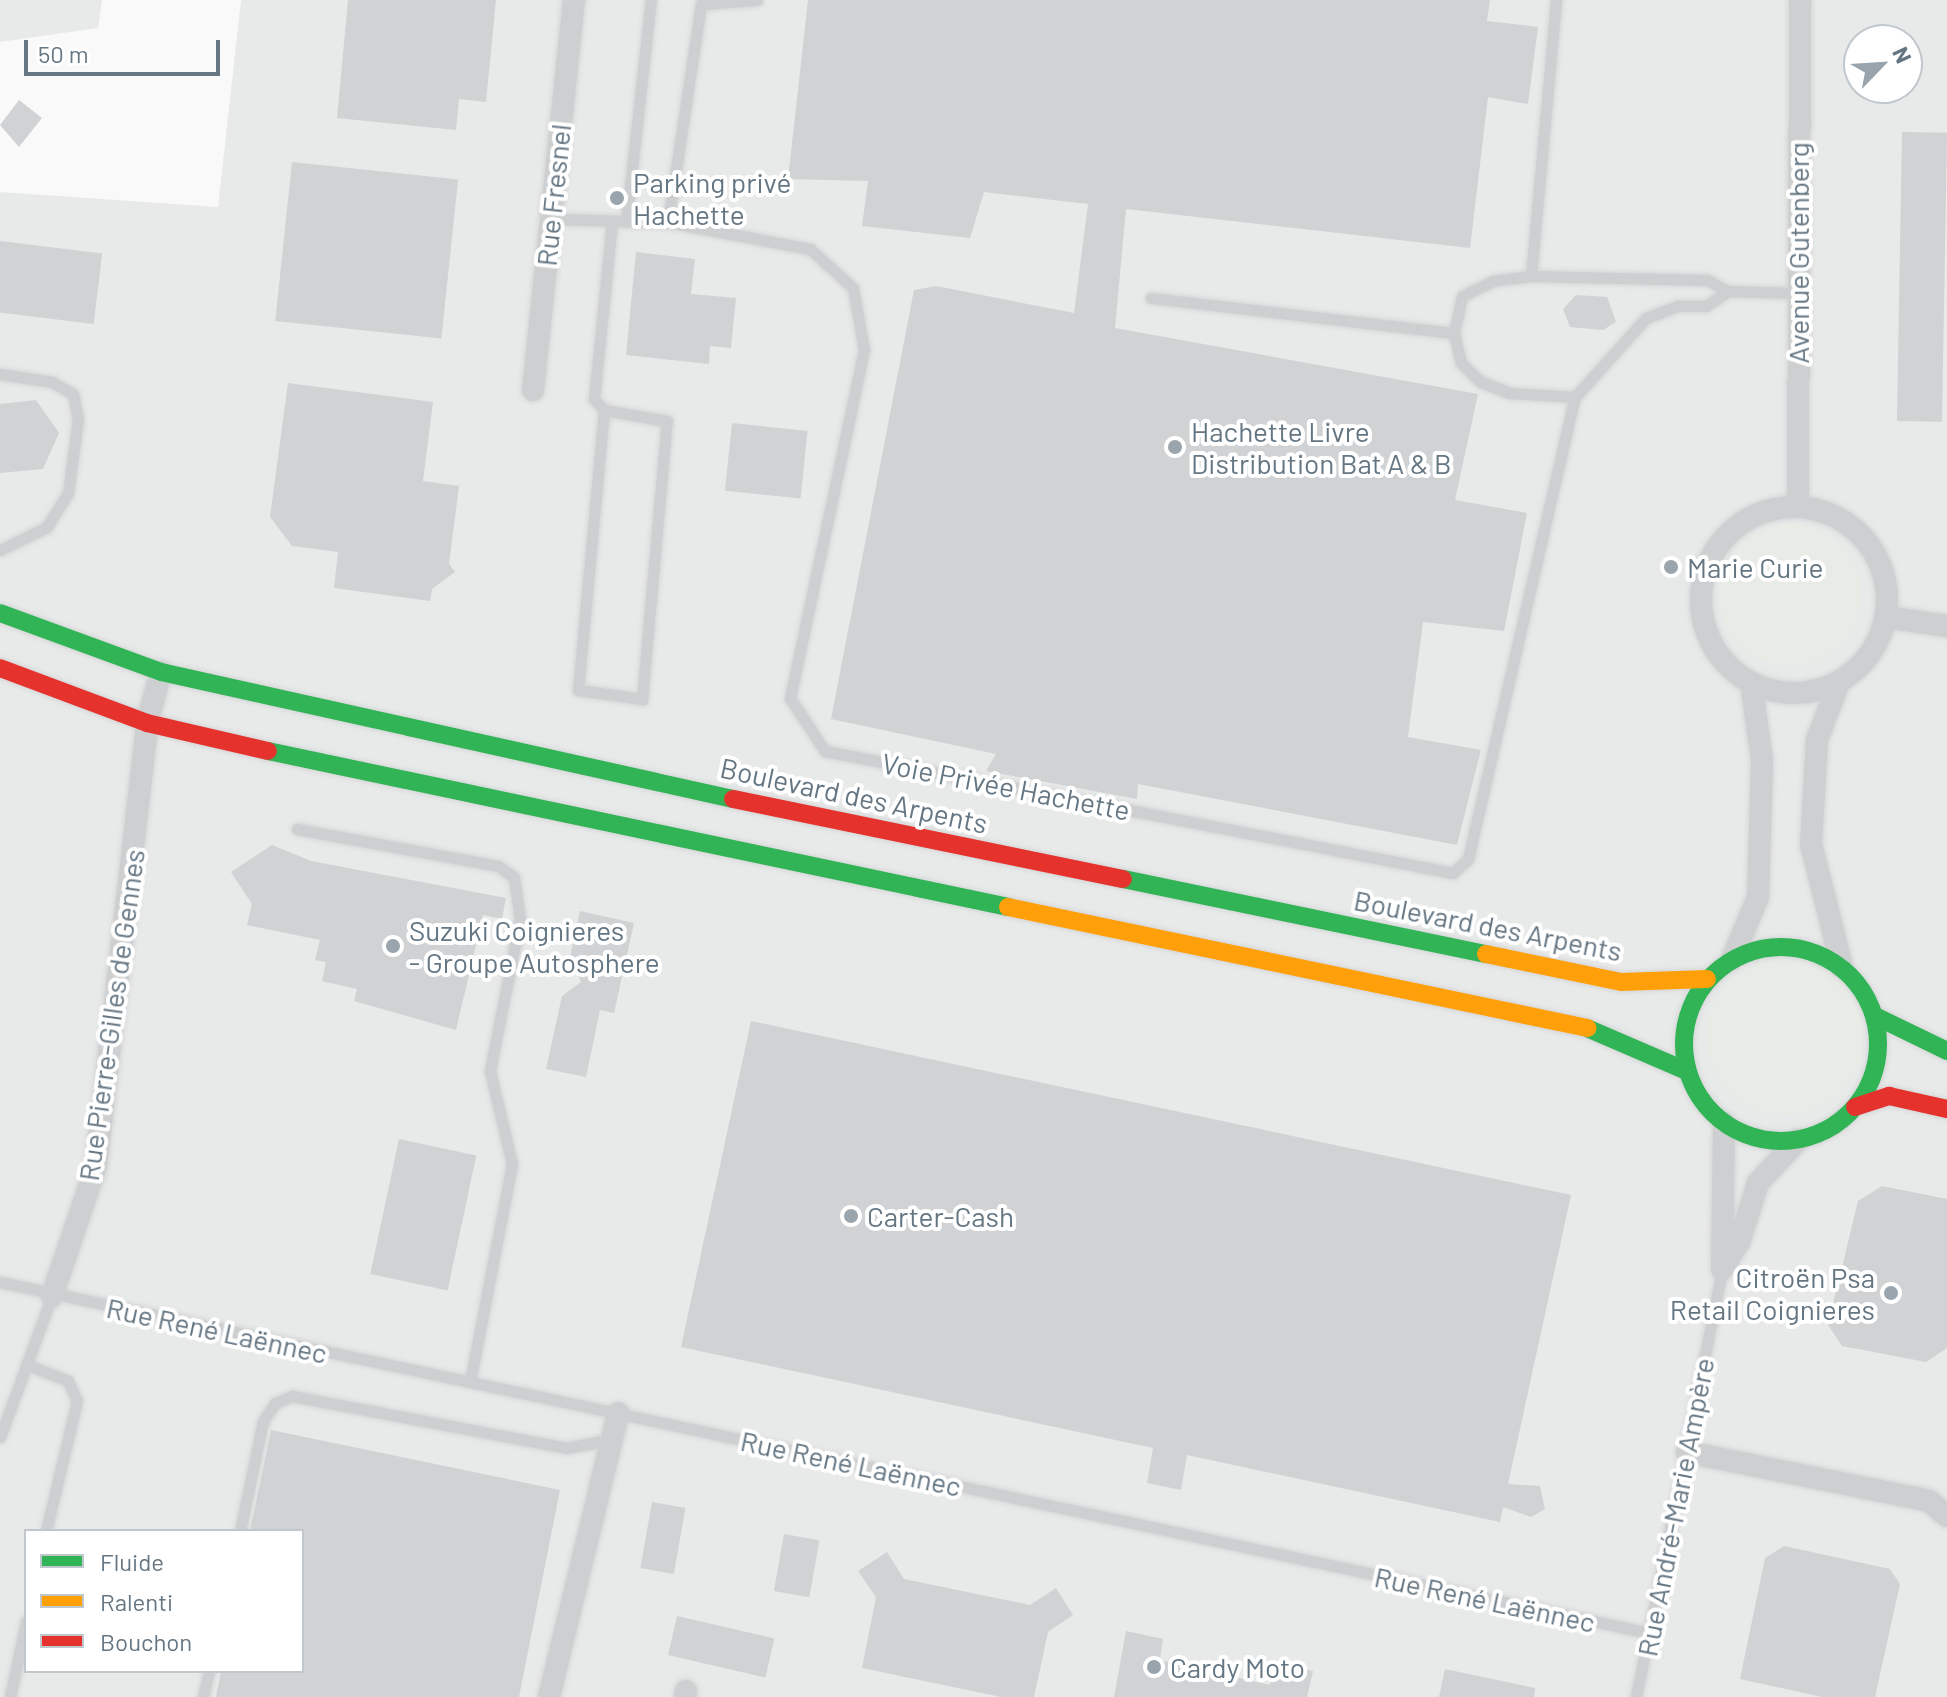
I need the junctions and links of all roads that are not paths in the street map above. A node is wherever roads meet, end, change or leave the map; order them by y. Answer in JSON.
{"nodes":[{"id":1,"x":574,"y":0,"type":"edge"},
{"id":2,"x":651,"y":0,"type":"edge"},
{"id":3,"x":757,"y":0,"type":"edge"},
{"id":4,"x":1556,"y":0,"type":"edge"},
{"id":5,"x":1800,"y":0,"type":"edge"},
{"id":6,"x":551,"y":219,"type":"junction"},
{"id":7,"x":612,"y":222,"type":"junction"},
{"id":8,"x":626,"y":222,"type":"junction"},
{"id":9,"x":668,"y":222,"type":"junction"},
{"id":10,"x":1531,"y":276,"type":"junction"},
{"id":11,"x":1728,"y":291,"type":"junction"},
{"id":12,"x":1795,"y":293,"type":"junction"},
{"id":13,"x":1151,"y":298,"type":"dead end"},
{"id":14,"x":1454,"y":333,"type":"junction"},
{"id":15,"x":0,"y":374,"type":"edge"},
{"id":16,"x":533,"y":390,"type":"dead end"},
{"id":17,"x":1575,"y":397,"type":"junction"},
{"id":18,"x":604,"y":410,"type":"junction"},
{"id":19,"x":1798,"y":507,"type":"junction"},
{"id":20,"x":0,"y":550,"type":"edge"},
{"id":21,"x":0,"y":613,"type":"edge"},
{"id":22,"x":1886,"y":617,"type":"junction"},
{"id":23,"x":1947,"y":626,"type":"edge"},
{"id":24,"x":0,"y":668,"type":"edge"},
{"id":25,"x":161,"y":672,"type":"junction"},
{"id":26,"x":1839,"y":682,"type":"junction"},
{"id":27,"x":1751,"y":683,"type":"junction"},
{"id":28,"x":147,"y":723,"type":"junction"},
{"id":29,"x":297,"y":829,"type":"dead end"},
{"id":30,"x":1732,"y":959,"type":"junction"},
{"id":31,"x":1842,"y":967,"type":"junction"},
{"id":32,"x":1707,"y":979,"type":"junction"},
{"id":33,"x":1875,"y":1016,"type":"junction"},
{"id":34,"x":1947,"y":1051,"type":"edge"},
{"id":35,"x":1687,"y":1071,"type":"junction"},
{"id":36,"x":1855,"y":1107,"type":"junction"},
{"id":37,"x":1947,"y":1109,"type":"edge"},
{"id":38,"x":1724,"y":1123,"type":"junction"},
{"id":39,"x":1798,"y":1140,"type":"junction"},
{"id":40,"x":1722,"y":1269,"type":"junction"},
{"id":41,"x":0,"y":1282,"type":"edge"},
{"id":42,"x":52,"y":1296,"type":"junction"},
{"id":43,"x":28,"y":1365,"type":"junction"},
{"id":44,"x":470,"y":1382,"type":"junction"},
{"id":45,"x":618,"y":1413,"type":"junction"},
{"id":46,"x":0,"y":1437,"type":"edge"},
{"id":47,"x":613,"y":1439,"type":"junction"},
{"id":48,"x":1687,"y":1452,"type":"junction"},
{"id":49,"x":1947,"y":1516,"type":"edge"},
{"id":50,"x":46,"y":1529,"type":"edge"},
{"id":51,"x":240,"y":1529,"type":"edge"},
{"id":52,"x":24,"y":1631,"type":"edge"},
{"id":53,"x":1650,"y":1633,"type":"junction"},
{"id":54,"x":209,"y":1673,"type":"edge"},
{"id":55,"x":10,"y":1697,"type":"edge"},
{"id":56,"x":203,"y":1697,"type":"edge"},
{"id":57,"x":549,"y":1697,"type":"edge"},
{"id":58,"x":1636,"y":1697,"type":"edge"}],
"edges":[{"from":1,"to":6,"type":"street","name":"Rue Fresnel"},
{"from":2,"to":8,"type":"lane"},
{"from":3,"to":9,"type":"lane"},
{"from":4,"to":10,"type":"lane"},
{"from":5,"to":12,"type":"street","name":"Avenue Gutenberg"},
{"from":6,"to":7,"type":"lane"},
{"from":6,"to":16,"type":"street","name":"Rue Fresnel"},
{"from":7,"to":8,"type":"lane"},
{"from":7,"to":18,"type":"lane"},
{"from":8,"to":9,"type":"lane"},
{"from":9,"to":17,"type":"lane","name":"Voie Privée Hachette"},
{"from":10,"to":11,"type":"lane","name":"Voie Privée Hachette"},
{"from":10,"to":14,"type":"lane","name":"Voie Privée Hachette"},
{"from":11,"to":12,"type":"lane","name":"Voie Privée Hachette"},
{"from":11,"to":17,"type":"lane","name":"Voie Privée Hachette"},
{"from":12,"to":19,"type":"street","name":"Avenue Gutenberg"},
{"from":13,"to":14,"type":"lane"},
{"from":14,"to":17,"type":"lane"},
{"from":15,"to":20,"type":"lane"},
{"from":18,"to":18,"type":"lane"},
{"from":19,"to":22,"type":"street"},
{"from":19,"to":27,"type":"street"},
{"from":21,"to":25,"type":"street","name":"Boulevard des Arpents"},
{"from":22,"to":23,"type":"street"},
{"from":22,"to":26,"type":"street"},
{"from":24,"to":28,"type":"street"},
{"from":25,"to":28,"type":"street","name":"Rue Pierre-Gilles de Gennes"},
{"from":25,"to":32,"type":"street","name":"Boulevard des Arpents"},
{"from":26,"to":27,"type":"street"},
{"from":26,"to":31,"type":"street"},
{"from":27,"to":30,"type":"street"},
{"from":28,"to":35,"type":"street"},
{"from":28,"to":42,"type":"street","name":"Rue Pierre-Gilles de Gennes"},
{"from":29,"to":44,"type":"lane"},
{"from":30,"to":31,"type":"street"},
{"from":30,"to":32,"type":"street"},
{"from":31,"to":33,"type":"street"},
{"from":32,"to":35,"type":"street"},
{"from":33,"to":34,"type":"street"},
{"from":33,"to":36,"type":"street"},
{"from":35,"to":38,"type":"street"},
{"from":36,"to":37,"type":"street"},
{"from":36,"to":39,"type":"street"},
{"from":38,"to":39,"type":"street"},
{"from":38,"to":40,"type":"street"},
{"from":39,"to":40,"type":"street"},
{"from":40,"to":48,"type":"lane","name":"Rue André-Marie Ampère"},
{"from":41,"to":42,"type":"lane","name":"Rue René Laënnec"},
{"from":42,"to":43,"type":"lane","name":"Rue Pierre-Gilles de Gennes"},
{"from":42,"to":44,"type":"lane","name":"Rue René Laënnec"},
{"from":43,"to":46,"type":"lane","name":"Rue Pierre-Gilles de Gennes"},
{"from":43,"to":50,"type":"lane"},
{"from":44,"to":45,"type":"lane","name":"Rue René Laënnec"},
{"from":45,"to":47,"type":"street"},
{"from":45,"to":53,"type":"lane","name":"Rue René Laënnec"},
{"from":47,"to":51,"type":"lane"},
{"from":47,"to":57,"type":"street"},
{"from":48,"to":49,"type":"street"},
{"from":48,"to":53,"type":"lane","name":"Rue André-Marie Ampère"},
{"from":52,"to":55,"type":"lane"},
{"from":53,"to":58,"type":"lane","name":"Rue André-Marie Ampère"},
{"from":54,"to":56,"type":"lane"}]}
